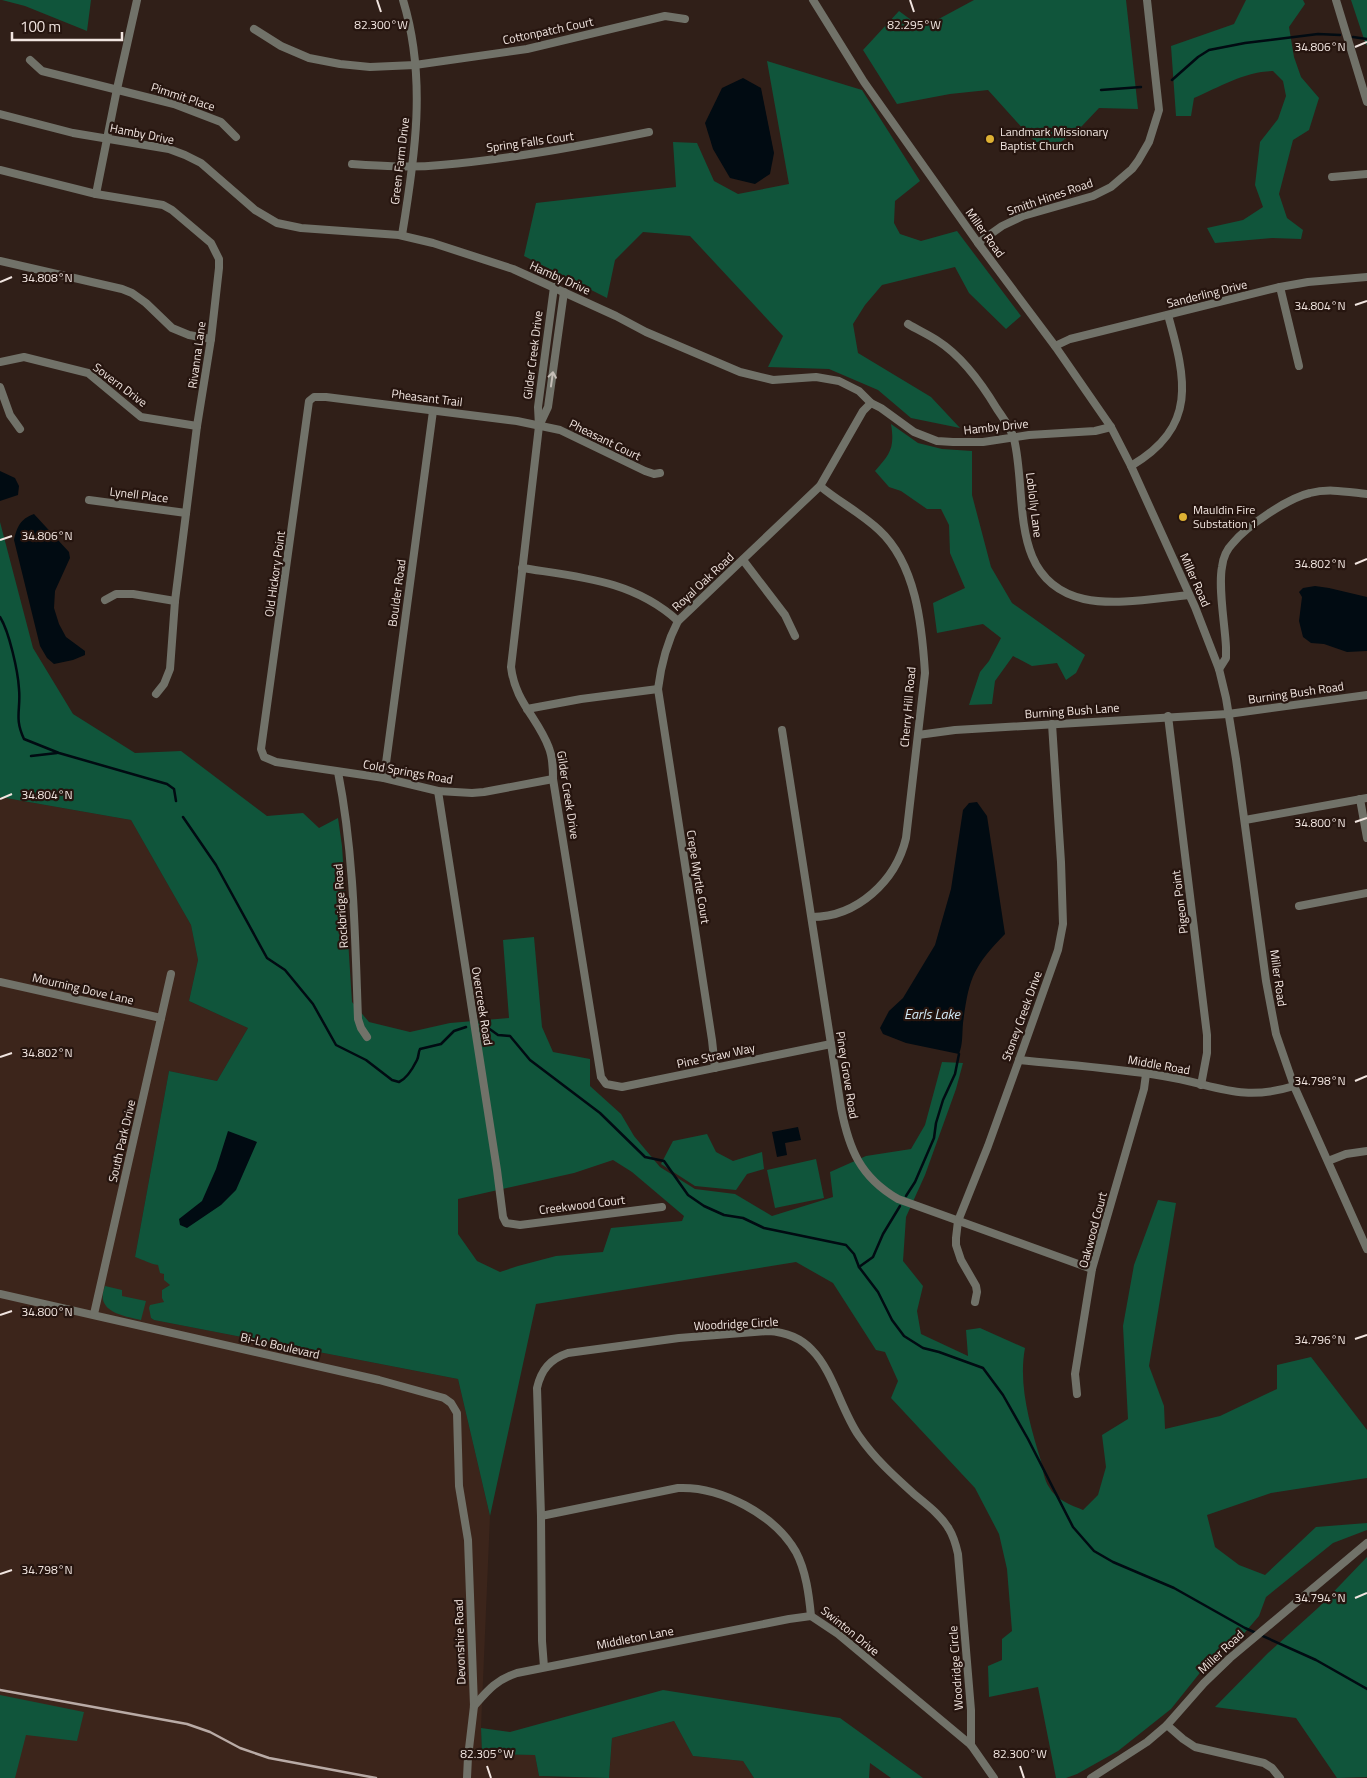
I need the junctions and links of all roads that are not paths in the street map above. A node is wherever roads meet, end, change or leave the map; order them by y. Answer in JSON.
{"nodes":[{"id":1,"x":137,"y":0,"type":"edge"},
{"id":2,"x":403,"y":0,"type":"edge"},
{"id":3,"x":814,"y":0,"type":"edge"},
{"id":4,"x":1147,"y":0,"type":"edge"},
{"id":5,"x":1336,"y":0,"type":"edge"},
{"id":6,"x":685,"y":19,"type":"dead end"},
{"id":7,"x":254,"y":30,"type":"dead end"},
{"id":8,"x":30,"y":60,"type":"dead end"},
{"id":9,"x":414,"y":65,"type":"junction"},
{"id":10,"x":117,"y":89,"type":"junction"},
{"id":11,"x":1367,"y":102,"type":"edge"},
{"id":12,"x":0,"y":114,"type":"edge"},
{"id":13,"x":649,"y":132,"type":"dead end"},
{"id":14,"x":236,"y":137,"type":"dead end"},
{"id":15,"x":106,"y":138,"type":"junction"},
{"id":16,"x":352,"y":164,"type":"dead end"},
{"id":17,"x":412,"y":166,"type":"junction"},
{"id":18,"x":0,"y":170,"type":"edge"},
{"id":19,"x":1367,"y":174,"type":"edge"},
{"id":20,"x":1332,"y":176,"type":"dead end"},
{"id":21,"x":96,"y":194,"type":"junction"},
{"id":22,"x":402,"y":235,"type":"junction"},
{"id":23,"x":978,"y":243,"type":"junction"},
{"id":24,"x":0,"y":261,"type":"edge"},
{"id":25,"x":1367,"y":277,"type":"edge"},
{"id":26,"x":554,"y":287,"type":"junction"},
{"id":27,"x":1280,"y":287,"type":"junction"},
{"id":28,"x":564,"y":292,"type":"junction"},
{"id":29,"x":1168,"y":315,"type":"junction"},
{"id":30,"x":908,"y":324,"type":"dead end"},
{"id":31,"x":211,"y":339,"type":"junction"},
{"id":32,"x":1055,"y":346,"type":"junction"},
{"id":33,"x":0,"y":362,"type":"edge"},
{"id":34,"x":1300,"y":366,"type":"dead end"},
{"id":35,"x":0,"y":387,"type":"edge"},
{"id":36,"x":312,"y":398,"type":"joint"},
{"id":37,"x":871,"y":403,"type":"junction"},
{"id":38,"x":432,"y":411,"type":"junction"},
{"id":39,"x":198,"y":426,"type":"junction"},
{"id":40,"x":540,"y":426,"type":"junction"},
{"id":41,"x":20,"y":428,"type":"dead end"},
{"id":42,"x":1111,"y":428,"type":"junction"},
{"id":43,"x":1013,"y":437,"type":"junction"},
{"id":44,"x":1131,"y":466,"type":"junction"},
{"id":45,"x":660,"y":473,"type":"dead end"},
{"id":46,"x":820,"y":486,"type":"junction"},
{"id":47,"x":1367,"y":494,"type":"edge"},
{"id":48,"x":90,"y":500,"type":"dead end"},
{"id":49,"x":186,"y":513,"type":"junction"},
{"id":50,"x":743,"y":560,"type":"junction"},
{"id":51,"x":522,"y":568,"type":"junction"},
{"id":52,"x":1190,"y":595,"type":"junction"},
{"id":53,"x":105,"y":600,"type":"dead end"},
{"id":54,"x":175,"y":601,"type":"junction"},
{"id":55,"x":678,"y":620,"type":"junction"},
{"id":56,"x":795,"y":636,"type":"dead end"},
{"id":57,"x":1219,"y":669,"type":"junction"},
{"id":58,"x":658,"y":689,"type":"junction"},
{"id":59,"x":156,"y":694,"type":"dead end"},
{"id":60,"x":1367,"y":695,"type":"edge"},
{"id":61,"x":527,"y":709,"type":"junction"},
{"id":62,"x":1228,"y":714,"type":"junction"},
{"id":63,"x":1168,"y":716,"type":"junction"},
{"id":64,"x":1052,"y":724,"type":"junction"},
{"id":65,"x":782,"y":730,"type":"dead end"},
{"id":66,"x":918,"y":735,"type":"junction"},
{"id":67,"x":262,"y":754,"type":"joint"},
{"id":68,"x":338,"y":772,"type":"junction"},
{"id":69,"x":384,"y":778,"type":"junction"},
{"id":70,"x":553,"y":779,"type":"junction"},
{"id":71,"x":438,"y":791,"type":"junction"},
{"id":72,"x":1364,"y":798,"type":"edge"},
{"id":73,"x":1245,"y":820,"type":"junction"},
{"id":74,"x":1367,"y":838,"type":"edge"},
{"id":75,"x":1367,"y":893,"type":"edge"},
{"id":76,"x":1299,"y":906,"type":"dead end"},
{"id":77,"x":812,"y":917,"type":"junction"},
{"id":78,"x":171,"y":974,"type":"dead end"},
{"id":79,"x":0,"y":982,"type":"edge"},
{"id":80,"x":161,"y":1018,"type":"junction"},
{"id":81,"x":367,"y":1038,"type":"dead end"},
{"id":82,"x":831,"y":1044,"type":"junction"},
{"id":83,"x":1019,"y":1060,"type":"junction"},
{"id":84,"x":715,"y":1068,"type":"junction"},
{"id":85,"x":1146,"y":1074,"type":"junction"},
{"id":86,"x":606,"y":1084,"type":"joint"},
{"id":87,"x":1201,"y":1085,"type":"junction"},
{"id":88,"x":1294,"y":1086,"type":"junction"},
{"id":89,"x":1367,"y":1151,"type":"edge"},
{"id":90,"x":1328,"y":1161,"type":"junction"},
{"id":91,"x":662,"y":1207,"type":"dead end"},
{"id":92,"x":958,"y":1221,"type":"junction"},
{"id":93,"x":506,"y":1223,"type":"joint"},
{"id":94,"x":1367,"y":1250,"type":"edge"},
{"id":95,"x":1092,"y":1269,"type":"junction"},
{"id":96,"x":0,"y":1294,"type":"edge"},
{"id":97,"x":975,"y":1302,"type":"dead end"},
{"id":98,"x":94,"y":1314,"type":"junction"},
{"id":99,"x":1077,"y":1394,"type":"dead end"},
{"id":100,"x":462,"y":1506,"type":"joint"},
{"id":101,"x":540,"y":1516,"type":"junction"},
{"id":102,"x":1367,"y":1543,"type":"edge"},
{"id":103,"x":812,"y":1616,"type":"junction"},
{"id":104,"x":544,"y":1667,"type":"junction"},
{"id":105,"x":474,"y":1706,"type":"junction"},
{"id":106,"x":1167,"y":1725,"type":"junction"},
{"id":107,"x":971,"y":1745,"type":"junction"},
{"id":108,"x":467,"y":1778,"type":"edge"},
{"id":109,"x":994,"y":1778,"type":"edge"},
{"id":110,"x":1092,"y":1778,"type":"edge"},
{"id":111,"x":1280,"y":1778,"type":"edge"}],
"edges":[{"from":1,"to":10,"type":"street"},
{"from":2,"to":9,"type":"street","name":"Green Farm Drive"},
{"from":3,"to":23,"type":"street","name":"Miller Road"},
{"from":4,"to":23,"type":"street","name":"Smith Hines Road"},
{"from":5,"to":11,"type":"street"},
{"from":6,"to":9,"type":"street","name":"Cottonpatch Court"},
{"from":7,"to":9,"type":"street","name":"Cottonpatch Court"},
{"from":8,"to":10,"type":"street","name":"Pimmit Place"},
{"from":9,"to":17,"type":"street","name":"Green Farm Drive"},
{"from":10,"to":14,"type":"street","name":"Pimmit Place"},
{"from":10,"to":15,"type":"street"},
{"from":12,"to":15,"type":"street","name":"Hamby Drive"},
{"from":13,"to":17,"type":"street","name":"Spring Falls Court"},
{"from":15,"to":21,"type":"street"},
{"from":15,"to":22,"type":"street","name":"Hamby Drive"},
{"from":16,"to":17,"type":"street","name":"Spring Falls Court"},
{"from":17,"to":22,"type":"street","name":"Green Farm Drive"},
{"from":18,"to":21,"type":"street","name":"Rivanna Lane"},
{"from":19,"to":20,"type":"street"},
{"from":21,"to":31,"type":"street","name":"Rivanna Lane"},
{"from":22,"to":26,"type":"street","name":"Hamby Drive"},
{"from":23,"to":32,"type":"street","name":"Miller Road"},
{"from":24,"to":31,"type":"street"},
{"from":25,"to":27,"type":"street","name":"Sanderling Drive"},
{"from":26,"to":28,"type":"street","name":"Hamby Drive"},
{"from":26,"to":40,"type":"street","name":"Gilder Creek Drive"},
{"from":27,"to":29,"type":"street","name":"Sanderling Drive"},
{"from":27,"to":34,"type":"street"},
{"from":28,"to":37,"type":"street","name":"Hamby Drive"},
{"from":40,"to":28,"type":"street","name":"Gilder Creek Drive","one_way":true},
{"from":29,"to":32,"type":"street","name":"Sanderling Drive"},
{"from":29,"to":44,"type":"street"},
{"from":30,"to":43,"type":"street","name":"Loblolly Lane"},
{"from":31,"to":39,"type":"street","name":"Rivanna Lane"},
{"from":32,"to":42,"type":"street","name":"Miller Road"},
{"from":33,"to":39,"type":"street","name":"Sovern Drive"},
{"from":35,"to":41,"type":"street"},
{"from":36,"to":38,"type":"street","name":"Pheasant Trail"},
{"from":36,"to":67,"type":"street","name":"Old Hickory Point"},
{"from":37,"to":43,"type":"street","name":"Hamby Drive"},
{"from":37,"to":46,"type":"street","name":"Royal Oak Road"},
{"from":38,"to":40,"type":"street","name":"Pheasant Trail"},
{"from":38,"to":69,"type":"street","name":"Boulder Road"},
{"from":39,"to":49,"type":"street","name":"Rivanna Lane"},
{"from":40,"to":45,"type":"street","name":"Pheasant Court"},
{"from":40,"to":51,"type":"street","name":"Gilder Creek Drive"},
{"from":42,"to":43,"type":"street","name":"Hamby Drive"},
{"from":42,"to":44,"type":"street","name":"Miller Road"},
{"from":43,"to":52,"type":"street","name":"Loblolly Lane"},
{"from":44,"to":52,"type":"street","name":"Miller Road"},
{"from":46,"to":50,"type":"street","name":"Royal Oak Road"},
{"from":46,"to":66,"type":"street","name":"Cherry Hill Road"},
{"from":47,"to":57,"type":"street"},
{"from":48,"to":49,"type":"street","name":"Lynell Place"},
{"from":49,"to":54,"type":"street","name":"Rivanna Lane"},
{"from":50,"to":55,"type":"street","name":"Royal Oak Road"},
{"from":50,"to":56,"type":"street"},
{"from":51,"to":55,"type":"street"},
{"from":51,"to":61,"type":"street","name":"Gilder Creek Drive"},
{"from":52,"to":57,"type":"street","name":"Miller Road"},
{"from":53,"to":54,"type":"street"},
{"from":54,"to":59,"type":"street","name":"Rivanna Lane"},
{"from":55,"to":58,"type":"street","name":"Royal Oak Road"},
{"from":57,"to":62,"type":"street","name":"Miller Road"},
{"from":58,"to":61,"type":"street"},
{"from":58,"to":84,"type":"street","name":"Crepe Myrtle Court"},
{"from":60,"to":62,"type":"street","name":"Burning Bush Road"},
{"from":61,"to":70,"type":"street","name":"Gilder Creek Drive"},
{"from":62,"to":63,"type":"street","name":"Burning Bush Lane"},
{"from":62,"to":73,"type":"street","name":"Miller Road"},
{"from":63,"to":64,"type":"street","name":"Burning Bush Lane"},
{"from":63,"to":87,"type":"street","name":"Pigeon Point"},
{"from":64,"to":66,"type":"street","name":"Burning Bush Lane"},
{"from":64,"to":83,"type":"street","name":"Stoney Creek Drive"},
{"from":65,"to":77,"type":"street","name":"Piney Grove Road"},
{"from":66,"to":77,"type":"street","name":"Cherry Hill Road"},
{"from":67,"to":68,"type":"street","name":"Cold Springs Road"},
{"from":68,"to":69,"type":"street","name":"Cold Springs Road"},
{"from":68,"to":81,"type":"street","name":"Rockbridge Road"},
{"from":69,"to":71,"type":"street","name":"Cold Springs Road"},
{"from":70,"to":71,"type":"street","name":"Cold Springs Road"},
{"from":70,"to":86,"type":"street","name":"Gilder Creek Drive"},
{"from":71,"to":93,"type":"street","name":"Overcreek Road"},
{"from":72,"to":73,"type":"street"},
{"from":72,"to":74,"type":"street"},
{"from":73,"to":88,"type":"street","name":"Miller Road"},
{"from":75,"to":76,"type":"street"},
{"from":77,"to":82,"type":"street","name":"Piney Grove Road"},
{"from":78,"to":80,"type":"street","name":"South Park Drive"},
{"from":79,"to":80,"type":"street","name":"Mourning Dove Lane"},
{"from":80,"to":98,"type":"street","name":"South Park Drive"},
{"from":82,"to":84,"type":"street","name":"Pine Straw Way"},
{"from":82,"to":92,"type":"street","name":"Piney Grove Road"},
{"from":83,"to":85,"type":"street","name":"Middle Road"},
{"from":83,"to":92,"type":"street","name":"Stoney Creek Drive"},
{"from":84,"to":86,"type":"street","name":"Pine Straw Way"},
{"from":85,"to":87,"type":"street","name":"Middle Road"},
{"from":85,"to":95,"type":"street","name":"Oakwood Court"},
{"from":87,"to":88,"type":"street","name":"Middle Road"},
{"from":88,"to":90,"type":"street","name":"Miller Road"},
{"from":89,"to":90,"type":"street"},
{"from":90,"to":94,"type":"street","name":"Miller Road"},
{"from":91,"to":93,"type":"street","name":"Creekwood Court"},
{"from":92,"to":95,"type":"street","name":"Piney Grove Road"},
{"from":92,"to":97,"type":"street","name":"Stoney Creek Drive"},
{"from":95,"to":99,"type":"street","name":"Oakwood Court"},
{"from":96,"to":98,"type":"street","name":"Bi-Lo Boulevard"},
{"from":98,"to":100,"type":"street","name":"Bi-Lo Boulevard"},
{"from":100,"to":105,"type":"street","name":"Devonshire Road"},
{"from":101,"to":103,"type":"street","name":"Swinton Drive"},
{"from":101,"to":104,"type":"street","name":"Woodridge Circle"},
{"from":101,"to":107,"type":"street","name":"Woodridge Circle"},
{"from":102,"to":106,"type":"street","name":"Miller Road"},
{"from":103,"to":104,"type":"street","name":"Middleton Lane"},
{"from":103,"to":107,"type":"street","name":"Swinton Drive"},
{"from":104,"to":105,"type":"street","name":"Middleton Lane"},
{"from":105,"to":108,"type":"street","name":"Devonshire Road"},
{"from":106,"to":110,"type":"street","name":"Miller Road"},
{"from":106,"to":111,"type":"street"},
{"from":107,"to":109,"type":"street","name":"Swinton Drive"}]}
